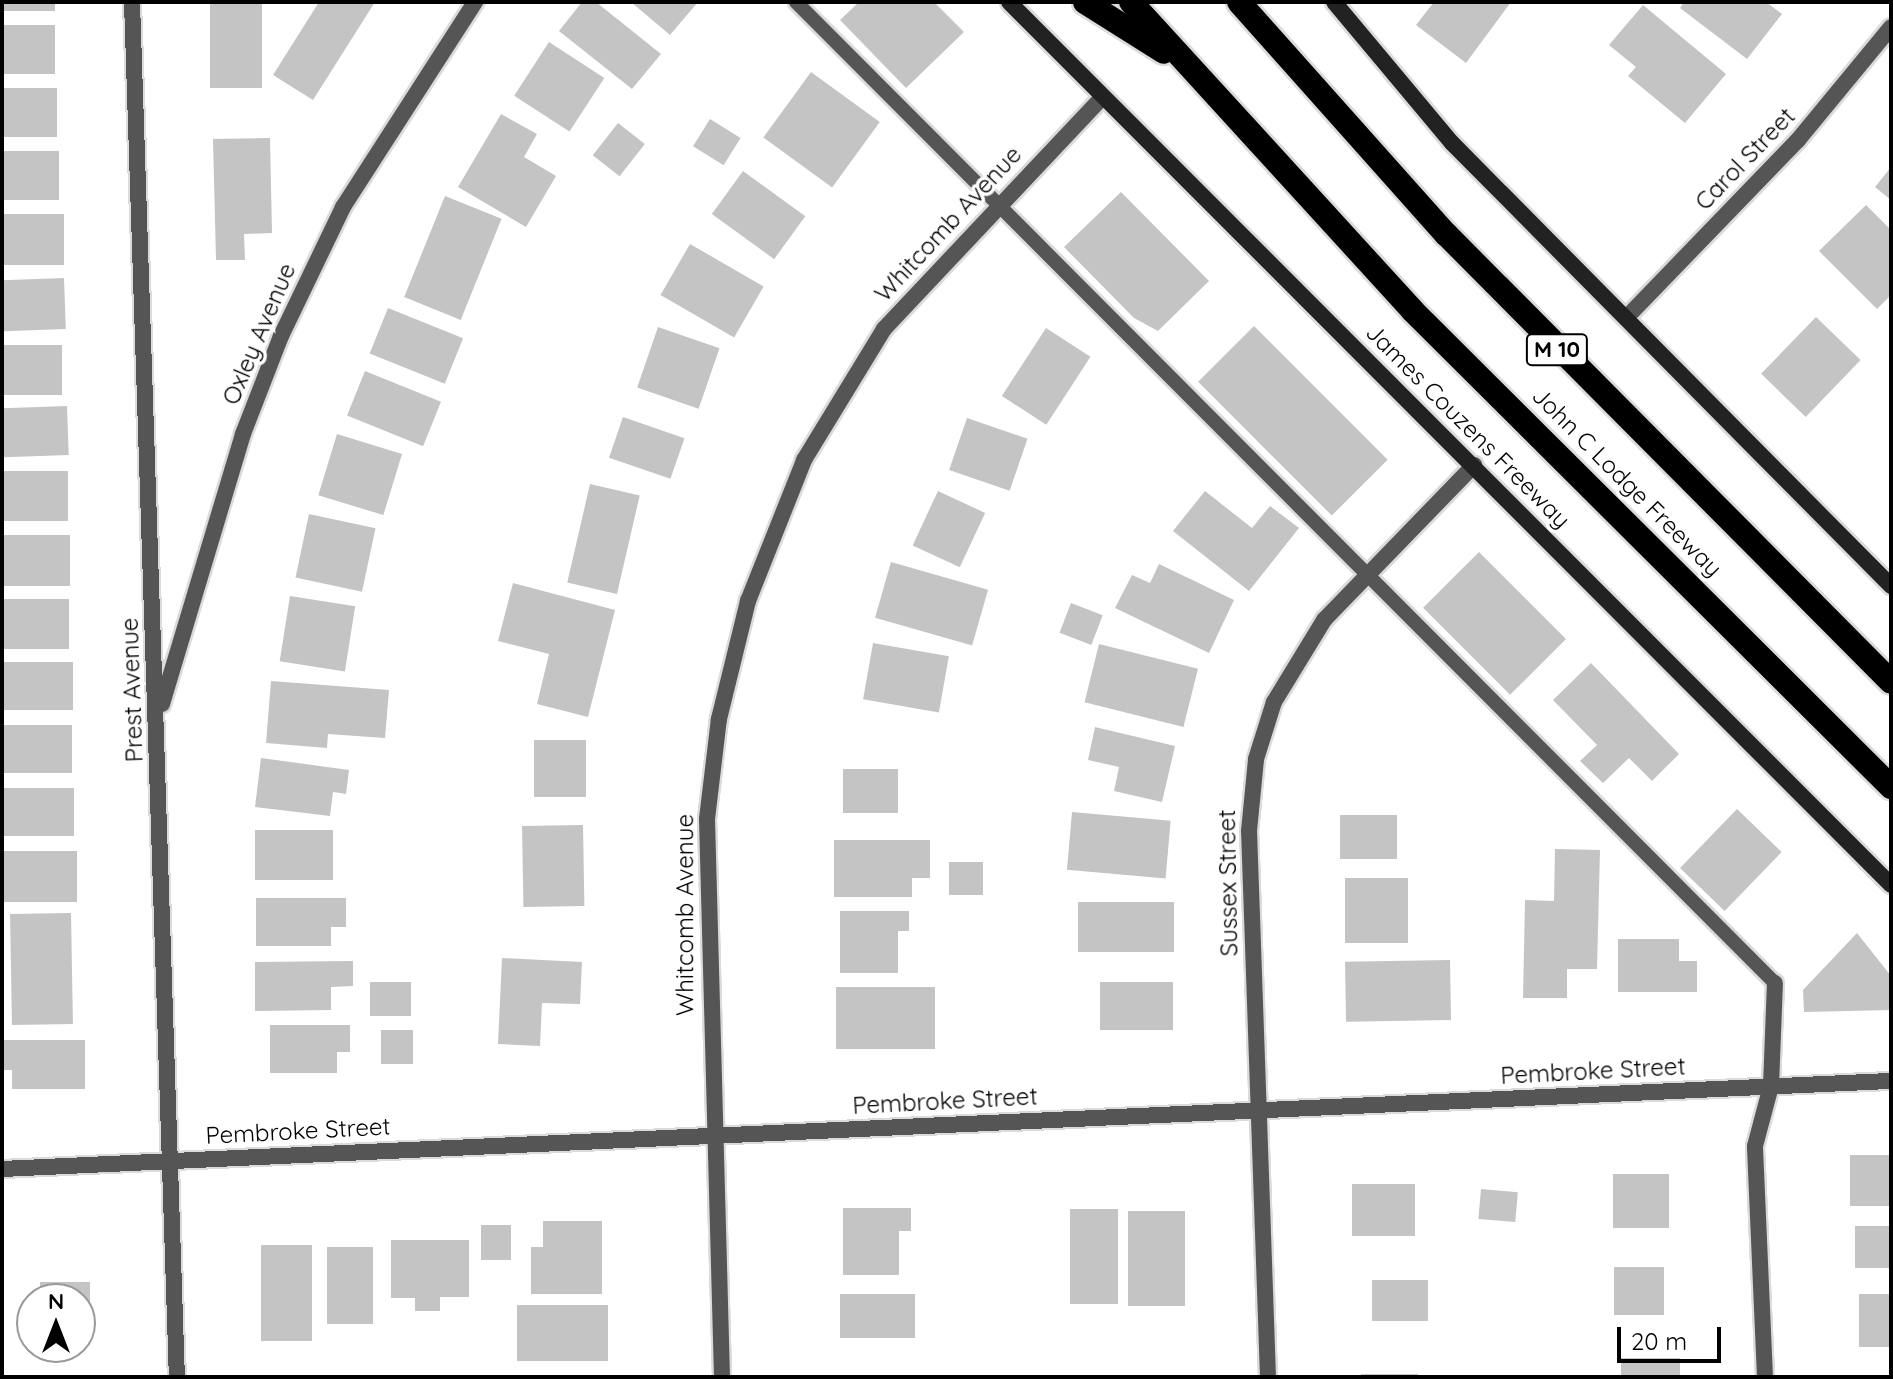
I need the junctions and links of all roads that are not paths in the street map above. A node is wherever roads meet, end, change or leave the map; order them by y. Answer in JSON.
{"nodes":[{"id":1,"x":132,"y":2,"type":"edge"},
{"id":2,"x":475,"y":2,"type":"edge"},
{"id":3,"x":796,"y":2,"type":"edge"},
{"id":4,"x":1009,"y":2,"type":"edge"},
{"id":5,"x":1085,"y":2,"type":"edge"},
{"id":6,"x":1131,"y":2,"type":"edge"},
{"id":7,"x":1239,"y":2,"type":"edge"},
{"id":8,"x":1334,"y":2,"type":"edge"},
{"id":9,"x":1891,"y":27,"type":"edge"},
{"id":10,"x":1185,"y":65,"type":"junction"},
{"id":11,"x":1103,"y":97,"type":"junction"},
{"id":12,"x":996,"y":203,"type":"junction"},
{"id":13,"x":1626,"y":318,"type":"junction"},
{"id":14,"x":1474,"y":465,"type":"junction"},
{"id":15,"x":1368,"y":575,"type":"junction"},
{"id":16,"x":1891,"y":586,"type":"edge"},
{"id":17,"x":1891,"y":682,"type":"edge"},
{"id":18,"x":158,"y":717,"type":"junction"},
{"id":19,"x":1891,"y":787,"type":"edge"},
{"id":20,"x":1891,"y":885,"type":"edge"},
{"id":21,"x":1775,"y":983,"type":"joint"},
{"id":22,"x":1891,"y":1081,"type":"edge"},
{"id":23,"x":1771,"y":1086,"type":"junction"},
{"id":24,"x":1259,"y":1111,"type":"junction"},
{"id":25,"x":714,"y":1136,"type":"junction"},
{"id":26,"x":170,"y":1161,"type":"junction"},
{"id":27,"x":2,"y":1169,"type":"edge"},
{"id":28,"x":177,"y":1377,"type":"edge"},
{"id":29,"x":722,"y":1377,"type":"edge"},
{"id":30,"x":1268,"y":1377,"type":"edge"},
{"id":31,"x":1765,"y":1377,"type":"edge"}],
"edges":[{"from":1,"to":18,"type":"street","name":"Prest Avenue"},
{"from":2,"to":18,"type":"street","name":"Oxley Avenue"},
{"from":3,"to":12,"type":"lane"},
{"from":4,"to":11,"type":"main road","name":"James Couzens Freeway"},
{"from":5,"to":10,"type":"highway"},
{"from":6,"to":10,"type":"highway","name":"John C Lodge Freeway"},
{"from":7,"to":17,"type":"highway","name":"John C Lodge Freeway","number":"M 10"},
{"from":8,"to":13,"type":"main road"},
{"from":9,"to":13,"type":"street","name":"Carol Street"},
{"from":10,"to":19,"type":"highway","name":"John C Lodge Freeway"},
{"from":11,"to":12,"type":"street","name":"Whitcomb Avenue"},
{"from":11,"to":14,"type":"main road","name":"James Couzens Freeway"},
{"from":12,"to":15,"type":"lane"},
{"from":12,"to":25,"type":"street","name":"Whitcomb Avenue"},
{"from":13,"to":16,"type":"main road"},
{"from":14,"to":15,"type":"street","name":"Sussex Street"},
{"from":14,"to":20,"type":"main road","name":"James Couzens Freeway"},
{"from":15,"to":21,"type":"lane"},
{"from":15,"to":24,"type":"street","name":"Sussex Street"},
{"from":18,"to":26,"type":"street","name":"Prest Avenue"},
{"from":21,"to":23,"type":"street"},
{"from":22,"to":23,"type":"street","name":"Pembroke Street"},
{"from":23,"to":24,"type":"street","name":"Pembroke Street"},
{"from":23,"to":31,"type":"street"},
{"from":24,"to":25,"type":"street","name":"Pembroke Street"},
{"from":24,"to":30,"type":"street","name":"Sussex Street"},
{"from":25,"to":26,"type":"street","name":"Pembroke Street"},
{"from":25,"to":29,"type":"street","name":"Whitcomb Avenue"},
{"from":26,"to":27,"type":"street","name":"Pembroke Street"},
{"from":26,"to":28,"type":"street","name":"Prest Avenue"}]}
